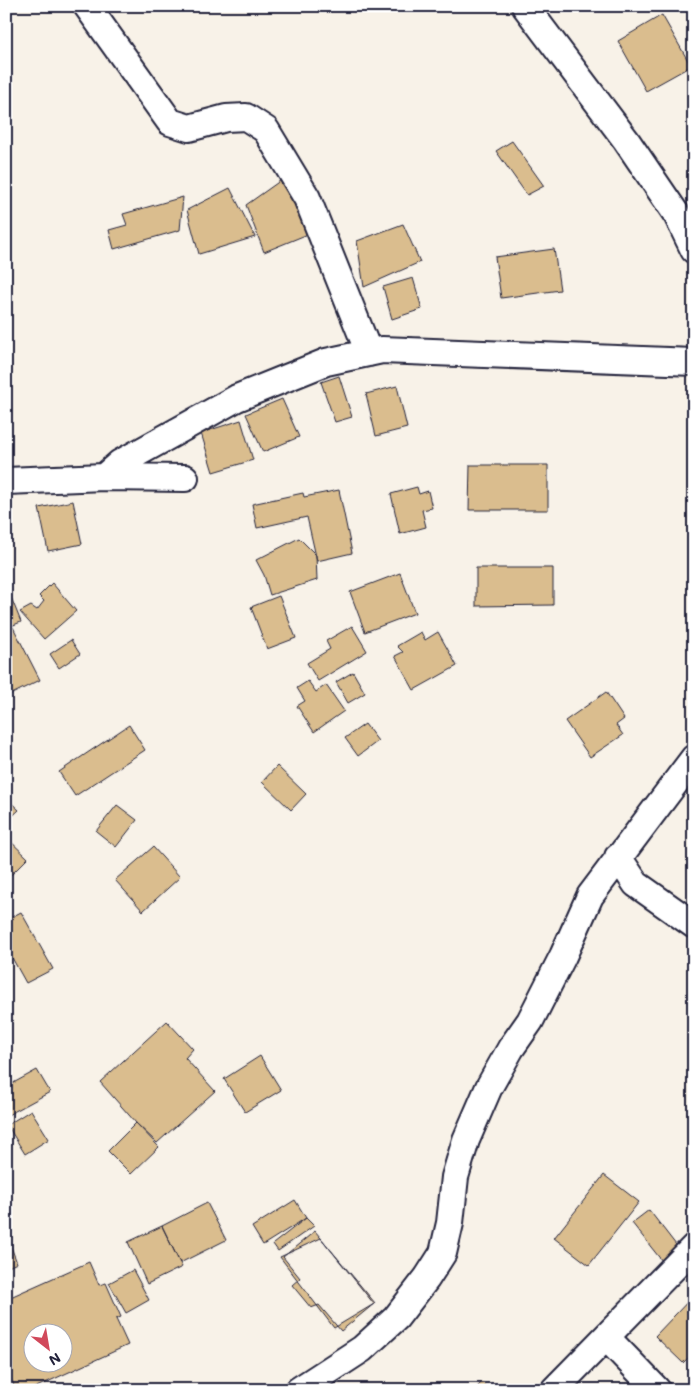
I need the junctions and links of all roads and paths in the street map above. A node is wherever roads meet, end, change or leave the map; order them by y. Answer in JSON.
{"nodes":[{"id":1,"x":87,"y":6,"type":"edge"},
{"id":2,"x":525,"y":6,"type":"edge"},
{"id":3,"x":694,"y":250,"type":"edge"},
{"id":4,"x":369,"y":353,"type":"junction"},
{"id":5,"x":694,"y":362,"type":"edge"},
{"id":6,"x":104,"y":477,"type":"junction"},
{"id":7,"x":185,"y":478,"type":"dead end"},
{"id":8,"x":6,"y":481,"type":"edge"},
{"id":9,"x":694,"y":758,"type":"edge"},
{"id":10,"x":618,"y":857,"type":"junction"},
{"id":11,"x":694,"y":926,"type":"edge"},
{"id":12,"x":694,"y":1248,"type":"edge"},
{"id":13,"x":606,"y":1337,"type":"junction"},
{"id":14,"x":299,"y":1390,"type":"edge"},
{"id":15,"x":554,"y":1390,"type":"edge"},
{"id":16,"x":657,"y":1390,"type":"edge"}],
"edges":[{"from":1,"to":4,"type":"street"},
{"from":2,"to":3,"type":"street"},
{"from":4,"to":5,"type":"street"},
{"from":4,"to":6,"type":"street"},
{"from":6,"to":7,"type":"street"},
{"from":6,"to":8,"type":"street"},
{"from":9,"to":10,"type":"street"},
{"from":10,"to":11,"type":"street"},
{"from":10,"to":14,"type":"street"},
{"from":12,"to":13,"type":"street"},
{"from":13,"to":15,"type":"street"},
{"from":13,"to":16,"type":"street"}]}
